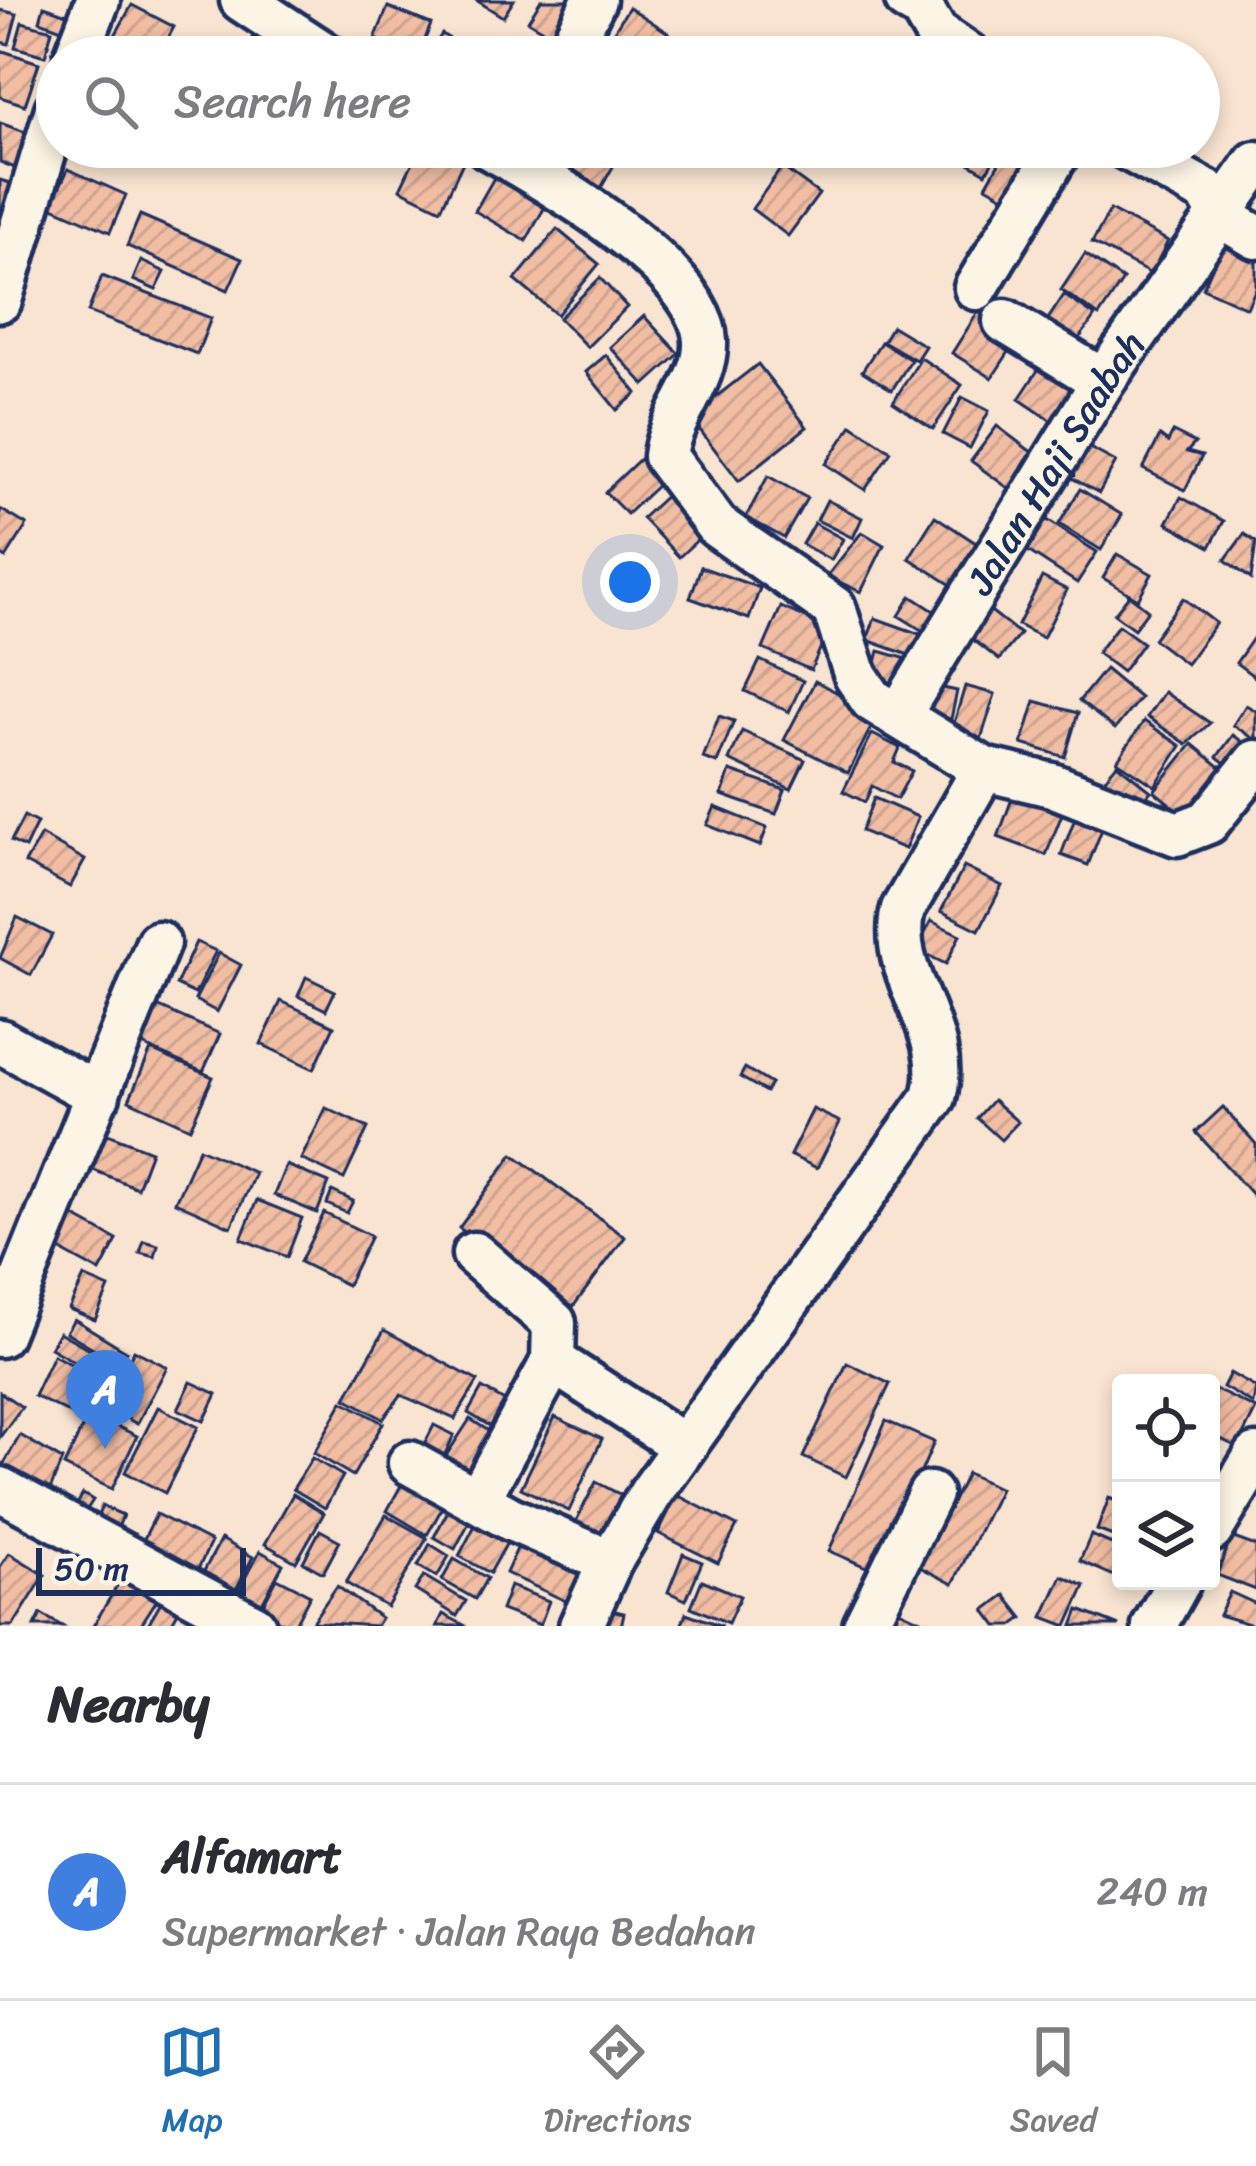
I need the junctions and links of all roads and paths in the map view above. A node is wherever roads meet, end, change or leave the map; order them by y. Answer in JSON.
{"nodes":[{"id":1,"x":98,"y":0,"type":"edge"},
{"id":2,"x":242,"y":0,"type":"edge"},
{"id":3,"x":594,"y":0,"type":"edge"},
{"id":4,"x":907,"y":0,"type":"edge"},
{"id":5,"x":84,"y":36,"type":"edge"},
{"id":6,"x":296,"y":36,"type":"edge"},
{"id":7,"x":576,"y":36,"type":"edge"},
{"id":8,"x":940,"y":36,"type":"edge"},
{"id":9,"x":1256,"y":163,"type":"edge"},
{"id":10,"x":40,"y":168,"type":"edge"},
{"id":11,"x":527,"y":168,"type":"edge"},
{"id":12,"x":1048,"y":168,"type":"edge"},
{"id":13,"x":1163,"y":168,"type":"edge"},
{"id":14,"x":1239,"y":227,"type":"edge"},
{"id":15,"x":976,"y":288,"type":"dead end"},
{"id":16,"x":0,"y":300,"type":"edge"},
{"id":17,"x":1005,"y":321,"type":"dead end"},
{"id":18,"x":1103,"y":380,"type":"junction"},
{"id":19,"x":899,"y":715,"type":"junction"},
{"id":20,"x":984,"y":769,"type":"junction"},
{"id":21,"x":1249,"y":788,"type":"edge"},
{"id":22,"x":158,"y":943,"type":"dead end"},
{"id":23,"x":0,"y":1041,"type":"edge"},
{"id":24,"x":98,"y":1094,"type":"junction"},
{"id":25,"x":474,"y":1254,"type":"dead end"},
{"id":26,"x":0,"y":1334,"type":"edge"},
{"id":27,"x":553,"y":1361,"type":"junction"},
{"id":28,"x":684,"y":1446,"type":"junction"},
{"id":29,"x":1256,"y":1456,"type":"edge"},
{"id":30,"x":410,"y":1463,"type":"dead end"},
{"id":31,"x":0,"y":1489,"type":"edge"},
{"id":32,"x":930,"y":1494,"type":"dead end"},
{"id":33,"x":478,"y":1500,"type":"junction"},
{"id":34,"x":1220,"y":1515,"type":"edge"},
{"id":35,"x":610,"y":1562,"type":"junction"},
{"id":36,"x":1174,"y":1590,"type":"edge"},
{"id":37,"x":254,"y":1626,"type":"edge"},
{"id":38,"x":581,"y":1626,"type":"edge"},
{"id":39,"x":865,"y":1626,"type":"edge"},
{"id":40,"x":1154,"y":1626,"type":"edge"}],
"edges":[{"from":1,"to":5,"type":"street"},
{"from":2,"to":6,"type":"street"},
{"from":3,"to":7,"type":"street"},
{"from":4,"to":8,"type":"street"},
{"from":9,"to":14,"type":"street","name":"Jalan Haji Saabah"},
{"from":10,"to":16,"type":"street"},
{"from":11,"to":19,"type":"street"},
{"from":12,"to":15,"type":"street"},
{"from":13,"to":14,"type":"street"},
{"from":14,"to":18,"type":"street","name":"Jalan Haji Saabah"},
{"from":17,"to":18,"type":"street"},
{"from":18,"to":19,"type":"street","name":"Jalan Haji Saabah"},
{"from":19,"to":20,"type":"street"},
{"from":20,"to":21,"type":"street"},
{"from":20,"to":28,"type":"street"},
{"from":22,"to":24,"type":"street"},
{"from":23,"to":24,"type":"street"},
{"from":24,"to":26,"type":"street"},
{"from":25,"to":27,"type":"street"},
{"from":27,"to":28,"type":"street"},
{"from":27,"to":33,"type":"street"},
{"from":28,"to":35,"type":"street"},
{"from":29,"to":34,"type":"street"},
{"from":30,"to":33,"type":"street"},
{"from":31,"to":37,"type":"street"},
{"from":32,"to":39,"type":"street"},
{"from":33,"to":35,"type":"street"},
{"from":35,"to":38,"type":"street"},
{"from":36,"to":40,"type":"street"}]}
